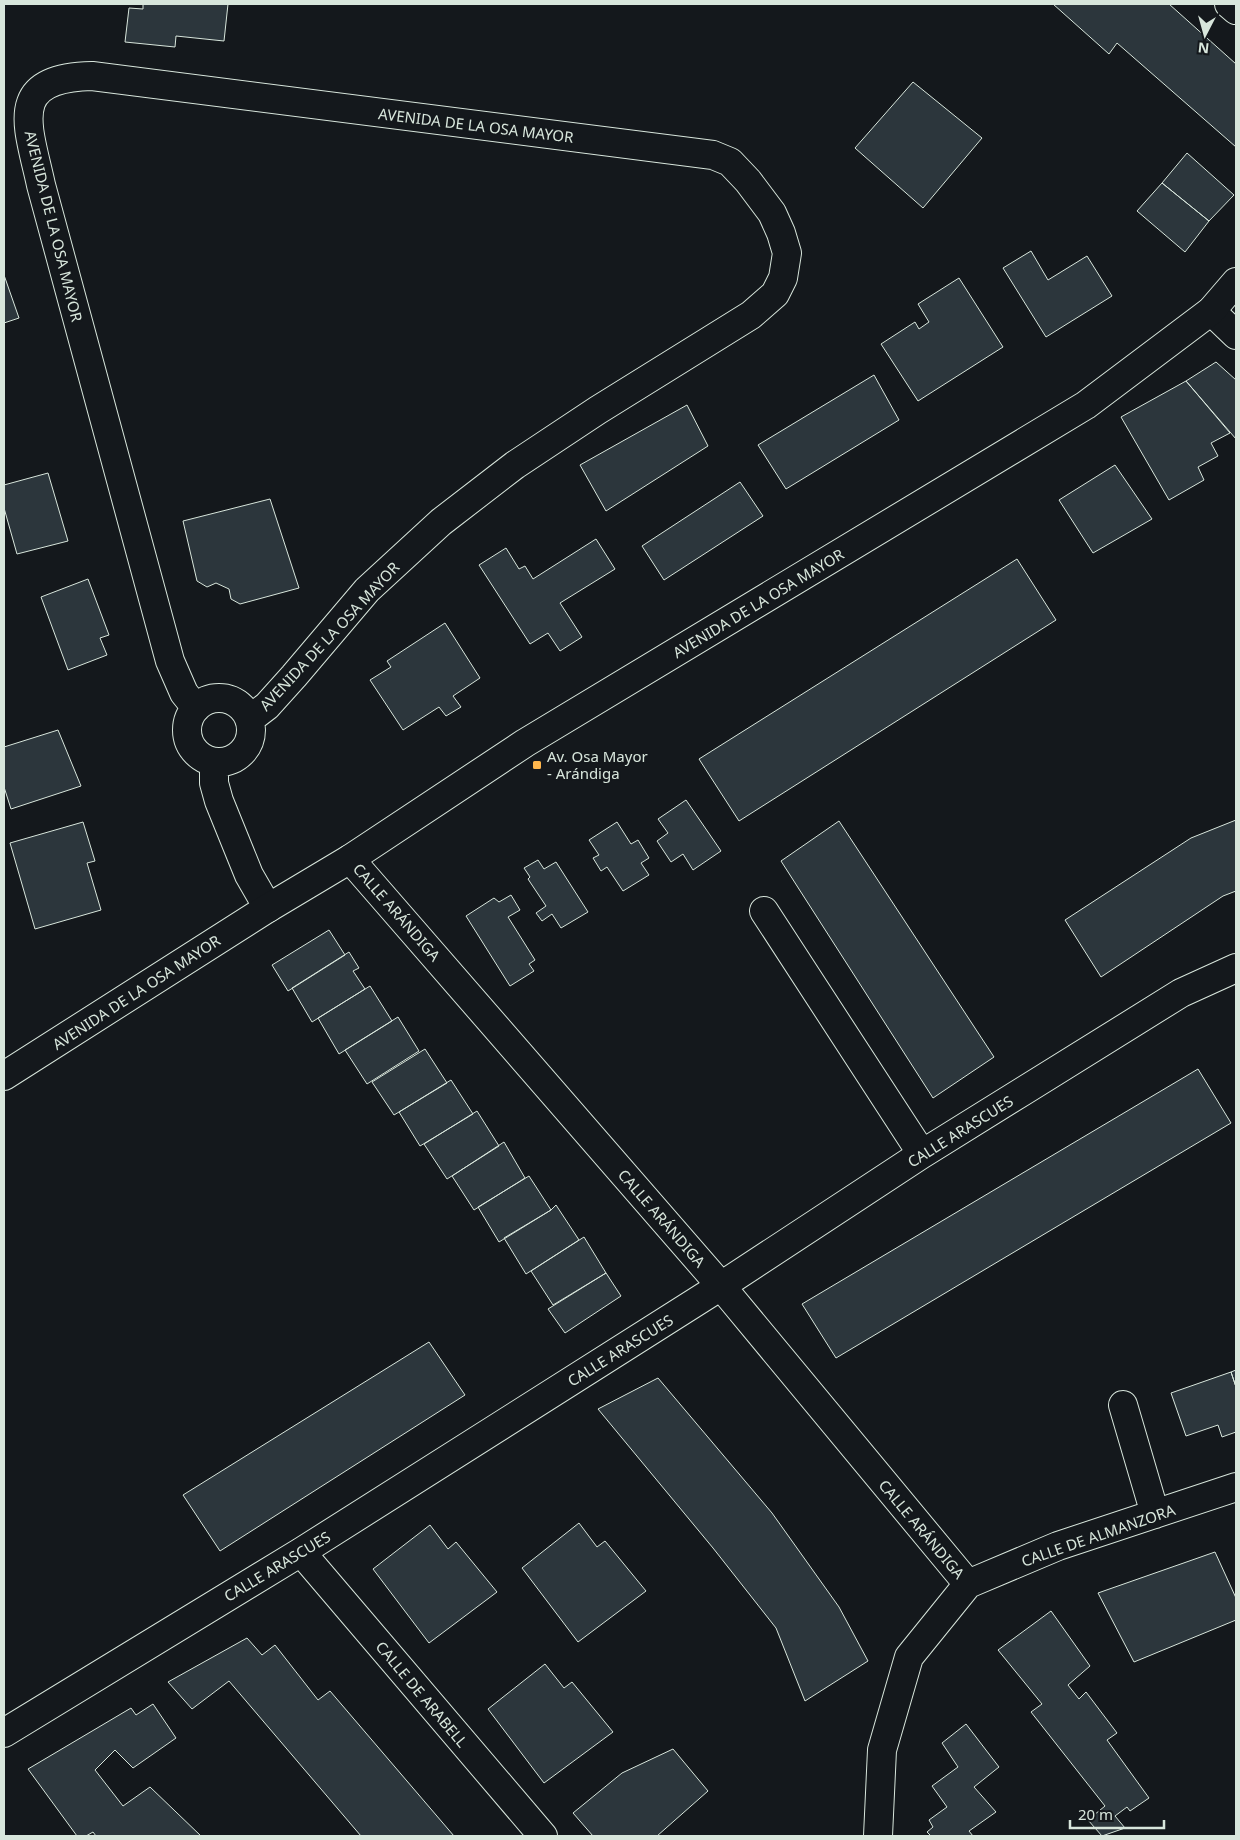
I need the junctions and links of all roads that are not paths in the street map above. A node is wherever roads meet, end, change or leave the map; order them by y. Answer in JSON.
{"nodes":[{"id":1,"x":1229,"y":4,"type":"edge"},
{"id":2,"x":1236,"y":10,"type":"edge"},
{"id":3,"x":1236,"y":282,"type":"edge"},
{"id":4,"x":1211,"y":310,"type":"junction"},
{"id":5,"x":1236,"y":335,"type":"edge"},
{"id":6,"x":196,"y":708,"type":"junction"},
{"id":7,"x":250,"y":719,"type":"junction"},
{"id":8,"x":214,"y":762,"type":"junction"},
{"id":9,"x":350,"y":858,"type":"junction"},
{"id":10,"x":268,"y":908,"type":"junction"},
{"id":11,"x":764,"y":911,"type":"dead end"},
{"id":12,"x":1236,"y":968,"type":"edge"},
{"id":13,"x":4,"y":1076,"type":"edge"},
{"id":14,"x":922,"y":1154,"type":"junction"},
{"id":15,"x":721,"y":1286,"type":"junction"},
{"id":16,"x":1123,"y":1405,"type":"dead end"},
{"id":17,"x":1236,"y":1487,"type":"edge"},
{"id":18,"x":1154,"y":1514,"type":"junction"},
{"id":19,"x":301,"y":1552,"type":"junction"},
{"id":20,"x":968,"y":1584,"type":"junction"},
{"id":21,"x":4,"y":1733,"type":"edge"},
{"id":22,"x":543,"y":1836,"type":"edge"},
{"id":23,"x":878,"y":1836,"type":"edge"}],
"edges":[{"from":1,"to":2,"type":"street"},
{"from":3,"to":4,"type":"street","name":"AVENIDA DE LA OSA MAYOR"},
{"from":4,"to":5,"type":"street"},
{"from":4,"to":9,"type":"street","name":"AVENIDA DE LA OSA MAYOR"},
{"from":6,"to":7,"type":"street"},
{"from":6,"to":7,"type":"street","name":"AVENIDA DE LA OSA MAYOR"},
{"from":6,"to":8,"type":"street"},
{"from":7,"to":8,"type":"street"},
{"from":8,"to":10,"type":"street"},
{"from":9,"to":10,"type":"street","name":"AVENIDA DE LA OSA MAYOR"},
{"from":9,"to":15,"type":"street","name":"CALLE ARÁNDIGA"},
{"from":10,"to":13,"type":"street","name":"AVENIDA DE LA OSA MAYOR"},
{"from":11,"to":14,"type":"street"},
{"from":12,"to":14,"type":"street","name":"CALLE ARASCUES"},
{"from":14,"to":15,"type":"street","name":"CALLE ARASCUES"},
{"from":15,"to":19,"type":"street","name":"CALLE ARASCUES"},
{"from":15,"to":20,"type":"street","name":"CALLE ARÁNDIGA"},
{"from":16,"to":18,"type":"street"},
{"from":17,"to":18,"type":"street","name":"CALLE DE ALMANZORA"},
{"from":18,"to":20,"type":"street","name":"CALLE DE ALMANZORA"},
{"from":19,"to":21,"type":"street","name":"CALLE ARASCUES"},
{"from":19,"to":22,"type":"street","name":"CALLE DE ARABELL"},
{"from":20,"to":23,"type":"street","name":"CALLE DE ALMANZORA"}]}
